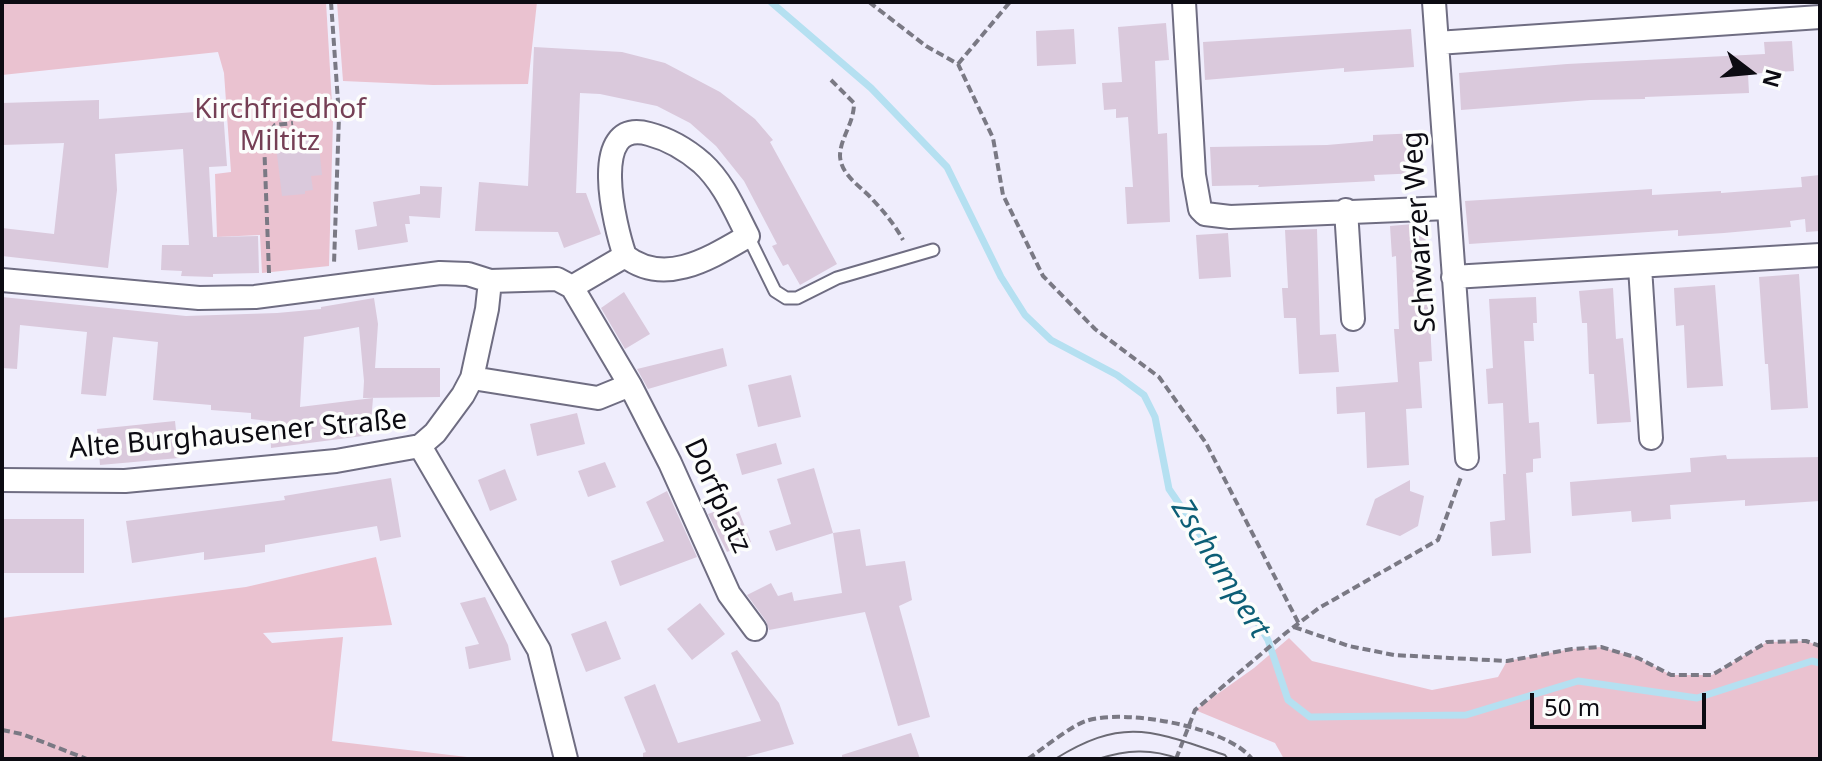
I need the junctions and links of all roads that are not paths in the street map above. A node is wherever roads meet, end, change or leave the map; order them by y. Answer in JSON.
{"nodes":[{"id":1,"x":1184,"y":2,"type":"edge"},
{"id":2,"x":1434,"y":2,"type":"edge"},
{"id":3,"x":1820,"y":17,"type":"edge"},
{"id":4,"x":1437,"y":43,"type":"junction"},
{"id":5,"x":1448,"y":208,"type":"junction"},
{"id":6,"x":1346,"y":210,"type":"junction"},
{"id":7,"x":748,"y":236,"type":"junction"},
{"id":8,"x":933,"y":250,"type":"dead end"},
{"id":9,"x":1820,"y":255,"type":"edge"},
{"id":10,"x":625,"y":256,"type":"junction"},
{"id":11,"x":1640,"y":267,"type":"junction"},
{"id":12,"x":1453,"y":277,"type":"junction"},
{"id":13,"x":2,"y":280,"type":"edge"},
{"id":14,"x":490,"y":281,"type":"junction"},
{"id":15,"x":572,"y":287,"type":"junction"},
{"id":16,"x":1353,"y":319,"type":"dead end"},
{"id":17,"x":472,"y":378,"type":"junction"},
{"id":18,"x":630,"y":385,"type":"junction"},
{"id":19,"x":1651,"y":438,"type":"dead end"},
{"id":20,"x":420,"y":446,"type":"junction"},
{"id":21,"x":1467,"y":458,"type":"road end"},
{"id":22,"x":2,"y":480,"type":"edge"},
{"id":23,"x":755,"y":629,"type":"dead end"},
{"id":24,"x":566,"y":759,"type":"edge"}],
"edges":[{"from":1,"to":6,"type":"street"},
{"from":2,"to":4,"type":"street","name":"Schwarzer Weg"},
{"from":3,"to":4,"type":"street"},
{"from":4,"to":5,"type":"street","name":"Schwarzer Weg"},
{"from":5,"to":6,"type":"street"},
{"from":5,"to":12,"type":"street","name":"Schwarzer Weg"},
{"from":6,"to":16,"type":"street"},
{"from":7,"to":8,"type":"lane"},
{"from":7,"to":10,"type":"street"},
{"from":7,"to":10,"type":"street"},
{"from":9,"to":11,"type":"street"},
{"from":10,"to":15,"type":"street"},
{"from":11,"to":12,"type":"street"},
{"from":11,"to":19,"type":"street"},
{"from":12,"to":21,"type":"street","name":"Schwarzer Weg"},
{"from":13,"to":14,"type":"street"},
{"from":14,"to":15,"type":"street"},
{"from":14,"to":17,"type":"street"},
{"from":15,"to":18,"type":"street","name":"Dorfplatz"},
{"from":17,"to":18,"type":"street"},
{"from":17,"to":20,"type":"street"},
{"from":18,"to":23,"type":"street","name":"Dorfplatz"},
{"from":20,"to":22,"type":"street","name":"Alte Burghausener Straße"},
{"from":20,"to":24,"type":"street","name":"Alte Burghausener Straße"}]}
